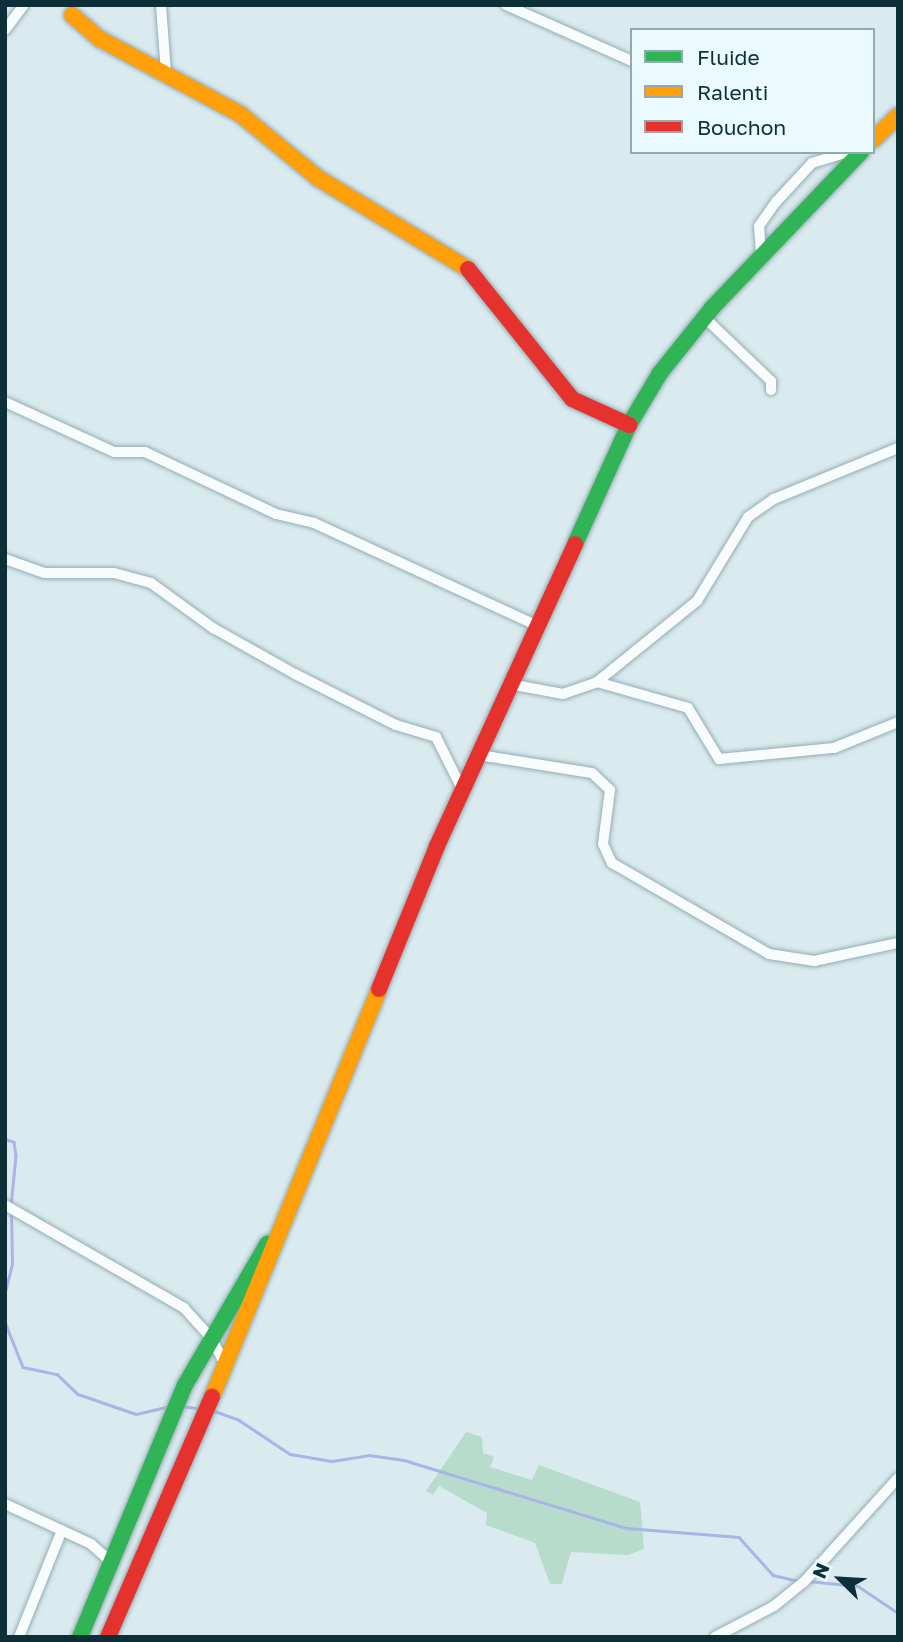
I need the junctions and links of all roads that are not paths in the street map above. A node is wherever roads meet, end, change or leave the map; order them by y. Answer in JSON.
{"nodes":[{"id":1,"x":23,"y":5,"type":"edge"},
{"id":2,"x":160,"y":5,"type":"edge"},
{"id":3,"x":506,"y":5,"type":"edge"},
{"id":4,"x":72,"y":15,"type":"dead end"},
{"id":5,"x":5,"y":30,"type":"edge"},
{"id":6,"x":630,"y":60,"type":"edge"},
{"id":7,"x":166,"y":73,"type":"junction"},
{"id":8,"x":898,"y":116,"type":"edge"},
{"id":9,"x":875,"y":138,"type":"edge"},
{"id":10,"x":859,"y":154,"type":"edge"},
{"id":11,"x":827,"y":155,"type":"edge"},
{"id":12,"x":761,"y":254,"type":"junction"},
{"id":13,"x":704,"y":317,"type":"junction"},
{"id":14,"x":771,"y":390,"type":"dead end"},
{"id":15,"x":5,"y":402,"type":"edge"},
{"id":16,"x":629,"y":425,"type":"junction"},
{"id":17,"x":898,"y":448,"type":"edge"},
{"id":18,"x":5,"y":559,"type":"edge"},
{"id":19,"x":534,"y":624,"type":"junction"},
{"id":20,"x":597,"y":682,"type":"junction"},
{"id":21,"x":509,"y":684,"type":"junction"},
{"id":22,"x":898,"y":722,"type":"edge"},
{"id":23,"x":479,"y":755,"type":"junction"},
{"id":24,"x":463,"y":790,"type":"junction"},
{"id":25,"x":898,"y":943,"type":"edge"},
{"id":26,"x":5,"y":1205,"type":"edge"},
{"id":27,"x":290,"y":1205,"type":"junction"},
{"id":28,"x":212,"y":1339,"type":"junction"},
{"id":29,"x":226,"y":1367,"type":"junction"},
{"id":30,"x":898,"y":1478,"type":"edge"},
{"id":31,"x":5,"y":1504,"type":"edge"},
{"id":32,"x":62,"y":1530,"type":"junction"},
{"id":33,"x":111,"y":1562,"type":"junction"},
{"id":34,"x":19,"y":1637,"type":"edge"},
{"id":35,"x":80,"y":1637,"type":"edge"},
{"id":36,"x":108,"y":1637,"type":"edge"},
{"id":37,"x":715,"y":1637,"type":"edge"}],
"edges":[{"from":1,"to":5,"type":"street"},
{"from":2,"to":7,"type":"street"},
{"from":3,"to":6,"type":"street"},
{"from":4,"to":7,"type":"street"},
{"from":7,"to":16,"type":"street"},
{"from":8,"to":9,"type":"street"},
{"from":10,"to":12,"type":"street"},
{"from":11,"to":12,"type":"street"},
{"from":12,"to":13,"type":"street"},
{"from":13,"to":14,"type":"street"},
{"from":13,"to":16,"type":"street"},
{"from":15,"to":19,"type":"street"},
{"from":16,"to":19,"type":"street"},
{"from":17,"to":20,"type":"street"},
{"from":18,"to":24,"type":"street"},
{"from":19,"to":21,"type":"street"},
{"from":20,"to":21,"type":"street"},
{"from":20,"to":22,"type":"street"},
{"from":21,"to":23,"type":"street"},
{"from":23,"to":24,"type":"street"},
{"from":23,"to":25,"type":"street"},
{"from":24,"to":27,"type":"street"},
{"from":26,"to":28,"type":"street"},
{"from":27,"to":28,"type":"street"},
{"from":27,"to":29,"type":"street"},
{"from":28,"to":29,"type":"street"},
{"from":28,"to":33,"type":"street"},
{"from":29,"to":36,"type":"street"},
{"from":30,"to":37,"type":"street"},
{"from":31,"to":32,"type":"street"},
{"from":32,"to":33,"type":"street"},
{"from":32,"to":34,"type":"street"},
{"from":33,"to":35,"type":"street"}]}
